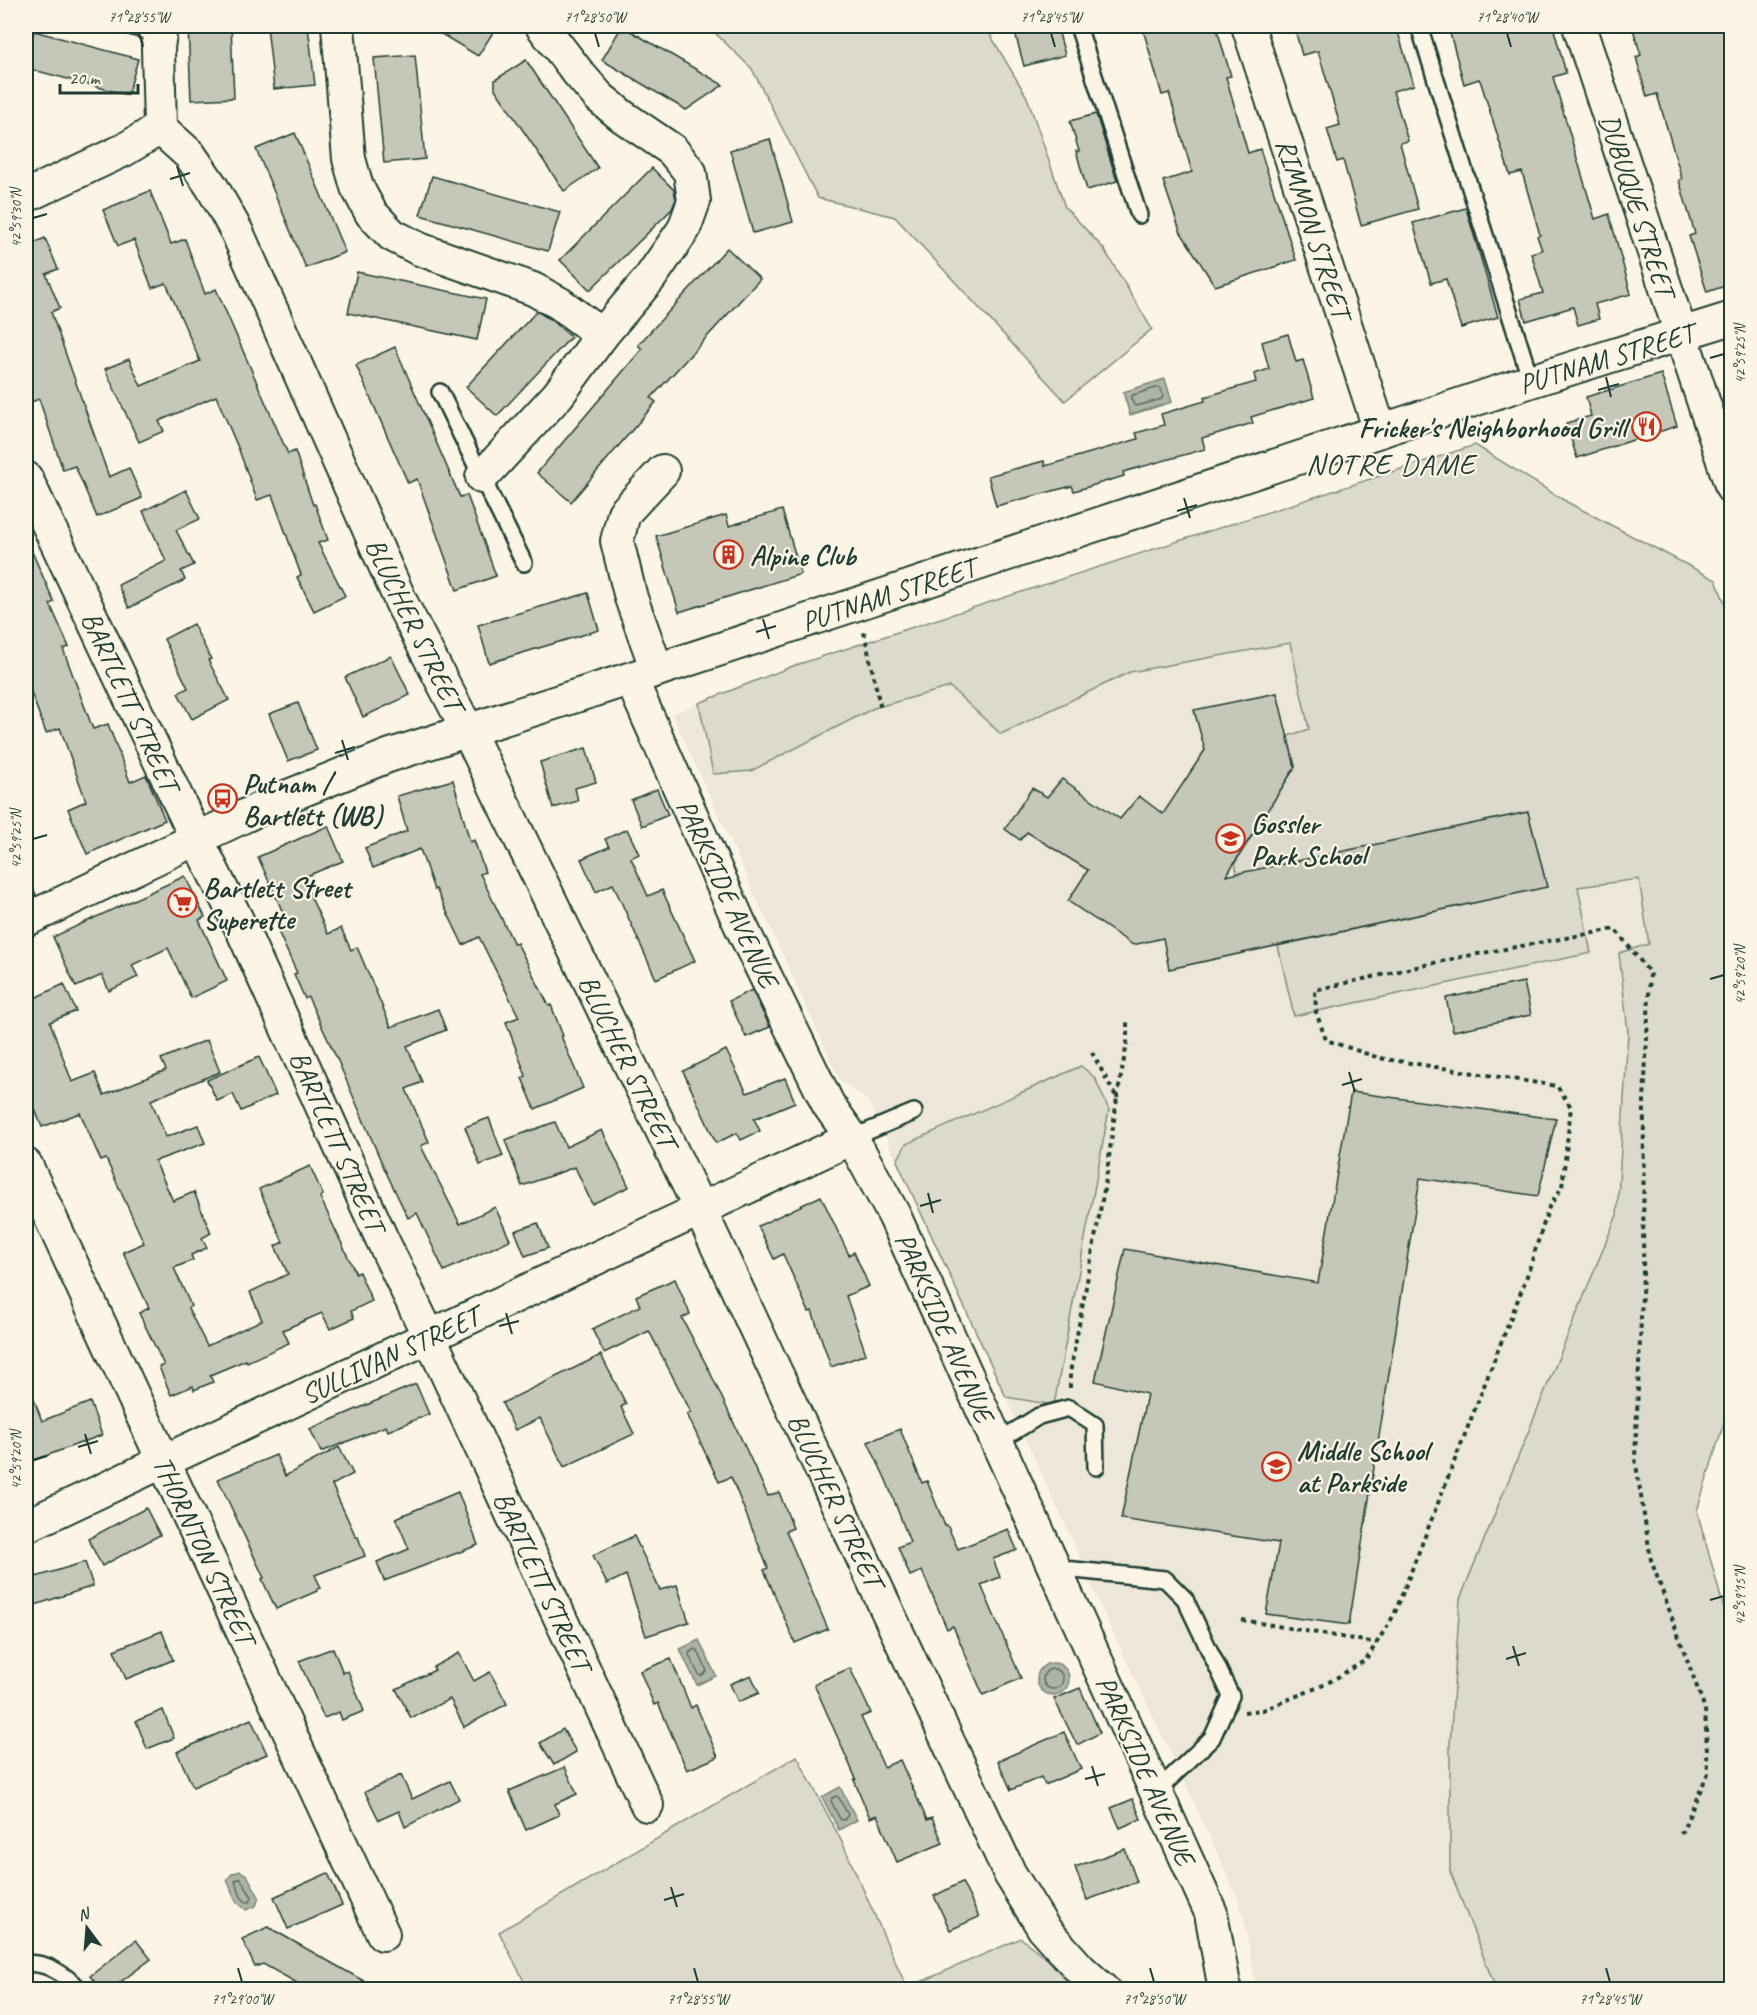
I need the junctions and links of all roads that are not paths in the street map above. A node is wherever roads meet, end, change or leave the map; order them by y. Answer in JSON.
{"nodes":[{"id":1,"x":130,"y":26,"type":"edge"},
{"id":2,"x":338,"y":26,"type":"edge"},
{"id":3,"x":542,"y":26,"type":"edge"},
{"id":4,"x":1078,"y":26,"type":"edge"},
{"id":5,"x":1248,"y":26,"type":"edge"},
{"id":6,"x":1419,"y":26,"type":"edge"},
{"id":7,"x":1579,"y":26,"type":"edge"},
{"id":8,"x":160,"y":30,"type":"edge"},
{"id":9,"x":160,"y":128,"type":"junction"},
{"id":10,"x":26,"y":196,"type":"edge"},
{"id":11,"x":1139,"y":215,"type":"dead end"},
{"id":12,"x":1731,"y":318,"type":"edge"},
{"id":13,"x":1681,"y":334,"type":"junction"},
{"id":14,"x":602,"y":335,"type":"junction"},
{"id":15,"x":1531,"y":381,"type":"junction"},
{"id":16,"x":440,"y":392,"type":"dead end"},
{"id":17,"x":1380,"y":431,"type":"junction"},
{"id":18,"x":663,"y":471,"type":"dead end"},
{"id":19,"x":482,"y":477,"type":"junction"},
{"id":20,"x":26,"y":478,"type":"edge"},
{"id":21,"x":1731,"y":488,"type":"edge"},
{"id":22,"x":524,"y":563,"type":"dead end"},
{"id":23,"x":644,"y":674,"type":"junction"},
{"id":24,"x":468,"y":731,"type":"junction"},
{"id":25,"x":197,"y":838,"type":"junction"},
{"id":26,"x":29,"y":910,"type":"edge"},
{"id":27,"x":914,"y":1112,"type":"dead end"},
{"id":28,"x":852,"y":1138,"type":"junction"},
{"id":29,"x":26,"y":1165,"type":"edge"},
{"id":30,"x":699,"y":1209,"type":"junction"},
{"id":31,"x":429,"y":1336,"type":"junction"},
{"id":32,"x":997,"y":1442,"type":"junction"},
{"id":33,"x":163,"y":1461,"type":"junction"},
{"id":34,"x":1096,"y":1467,"type":"dead end"},
{"id":35,"x":26,"y":1526,"type":"edge"},
{"id":36,"x":1054,"y":1568,"type":"junction"},
{"id":37,"x":1156,"y":1792,"type":"junction"},
{"id":38,"x":647,"y":1805,"type":"dead end"},
{"id":39,"x":383,"y":1934,"type":"dead end"},
{"id":40,"x":26,"y":1964,"type":"edge"},
{"id":41,"x":81,"y":1989,"type":"edge"},
{"id":42,"x":1103,"y":1989,"type":"edge"},
{"id":43,"x":1225,"y":1989,"type":"edge"}],
"edges":[{"from":1,"to":8,"type":"lane"},
{"from":2,"to":14,"type":"street"},
{"from":3,"to":14,"type":"street"},
{"from":4,"to":11,"type":"lane"},
{"from":5,"to":17,"type":"street","name":"RIMMON STREET"},
{"from":6,"to":15,"type":"lane"},
{"from":7,"to":13,"type":"street","name":"DUBUQUE STREET"},
{"from":8,"to":9,"type":"street"},
{"from":9,"to":10,"type":"street"},
{"from":9,"to":24,"type":"street","name":"BLUCHER STREET"},
{"from":12,"to":13,"type":"street","name":"PUTNAM STREET"},
{"from":13,"to":15,"type":"street","name":"PUTNAM STREET"},
{"from":13,"to":21,"type":"street","name":"DUBUQUE STREET"},
{"from":14,"to":19,"type":"street"},
{"from":15,"to":17,"type":"street","name":"PUTNAM STREET"},
{"from":16,"to":19,"type":"lane"},
{"from":17,"to":23,"type":"street","name":"PUTNAM STREET"},
{"from":18,"to":23,"type":"street","name":"PARKSIDE AVENUE"},
{"from":19,"to":22,"type":"lane"},
{"from":20,"to":25,"type":"street","name":"BARTLETT STREET"},
{"from":23,"to":24,"type":"street","name":"PUTNAM STREET"},
{"from":23,"to":28,"type":"street","name":"PARKSIDE AVENUE"},
{"from":24,"to":25,"type":"street","name":"PUTNAM STREET"},
{"from":24,"to":30,"type":"street","name":"BLUCHER STREET"},
{"from":25,"to":26,"type":"street","name":"PUTNAM STREET"},
{"from":25,"to":31,"type":"street","name":"BARTLETT STREET"},
{"from":27,"to":28,"type":"lane"},
{"from":28,"to":30,"type":"street","name":"SULLIVAN STREET"},
{"from":28,"to":32,"type":"street","name":"PARKSIDE AVENUE"},
{"from":29,"to":33,"type":"street","name":"THORNTON STREET"},
{"from":30,"to":31,"type":"street","name":"SULLIVAN STREET"},
{"from":30,"to":42,"type":"street","name":"BLUCHER STREET"},
{"from":31,"to":33,"type":"street","name":"SULLIVAN STREET"},
{"from":31,"to":38,"type":"street","name":"BARTLETT STREET"},
{"from":32,"to":34,"type":"lane"},
{"from":32,"to":36,"type":"street","name":"PARKSIDE AVENUE"},
{"from":33,"to":35,"type":"street","name":"SULLIVAN STREET"},
{"from":33,"to":39,"type":"street","name":"THORNTON STREET"},
{"from":36,"to":37,"type":"street","name":"PARKSIDE AVENUE"},
{"from":36,"to":37,"type":"lane"},
{"from":37,"to":43,"type":"street","name":"PARKSIDE AVENUE"},
{"from":40,"to":41,"type":"lane"}]}
